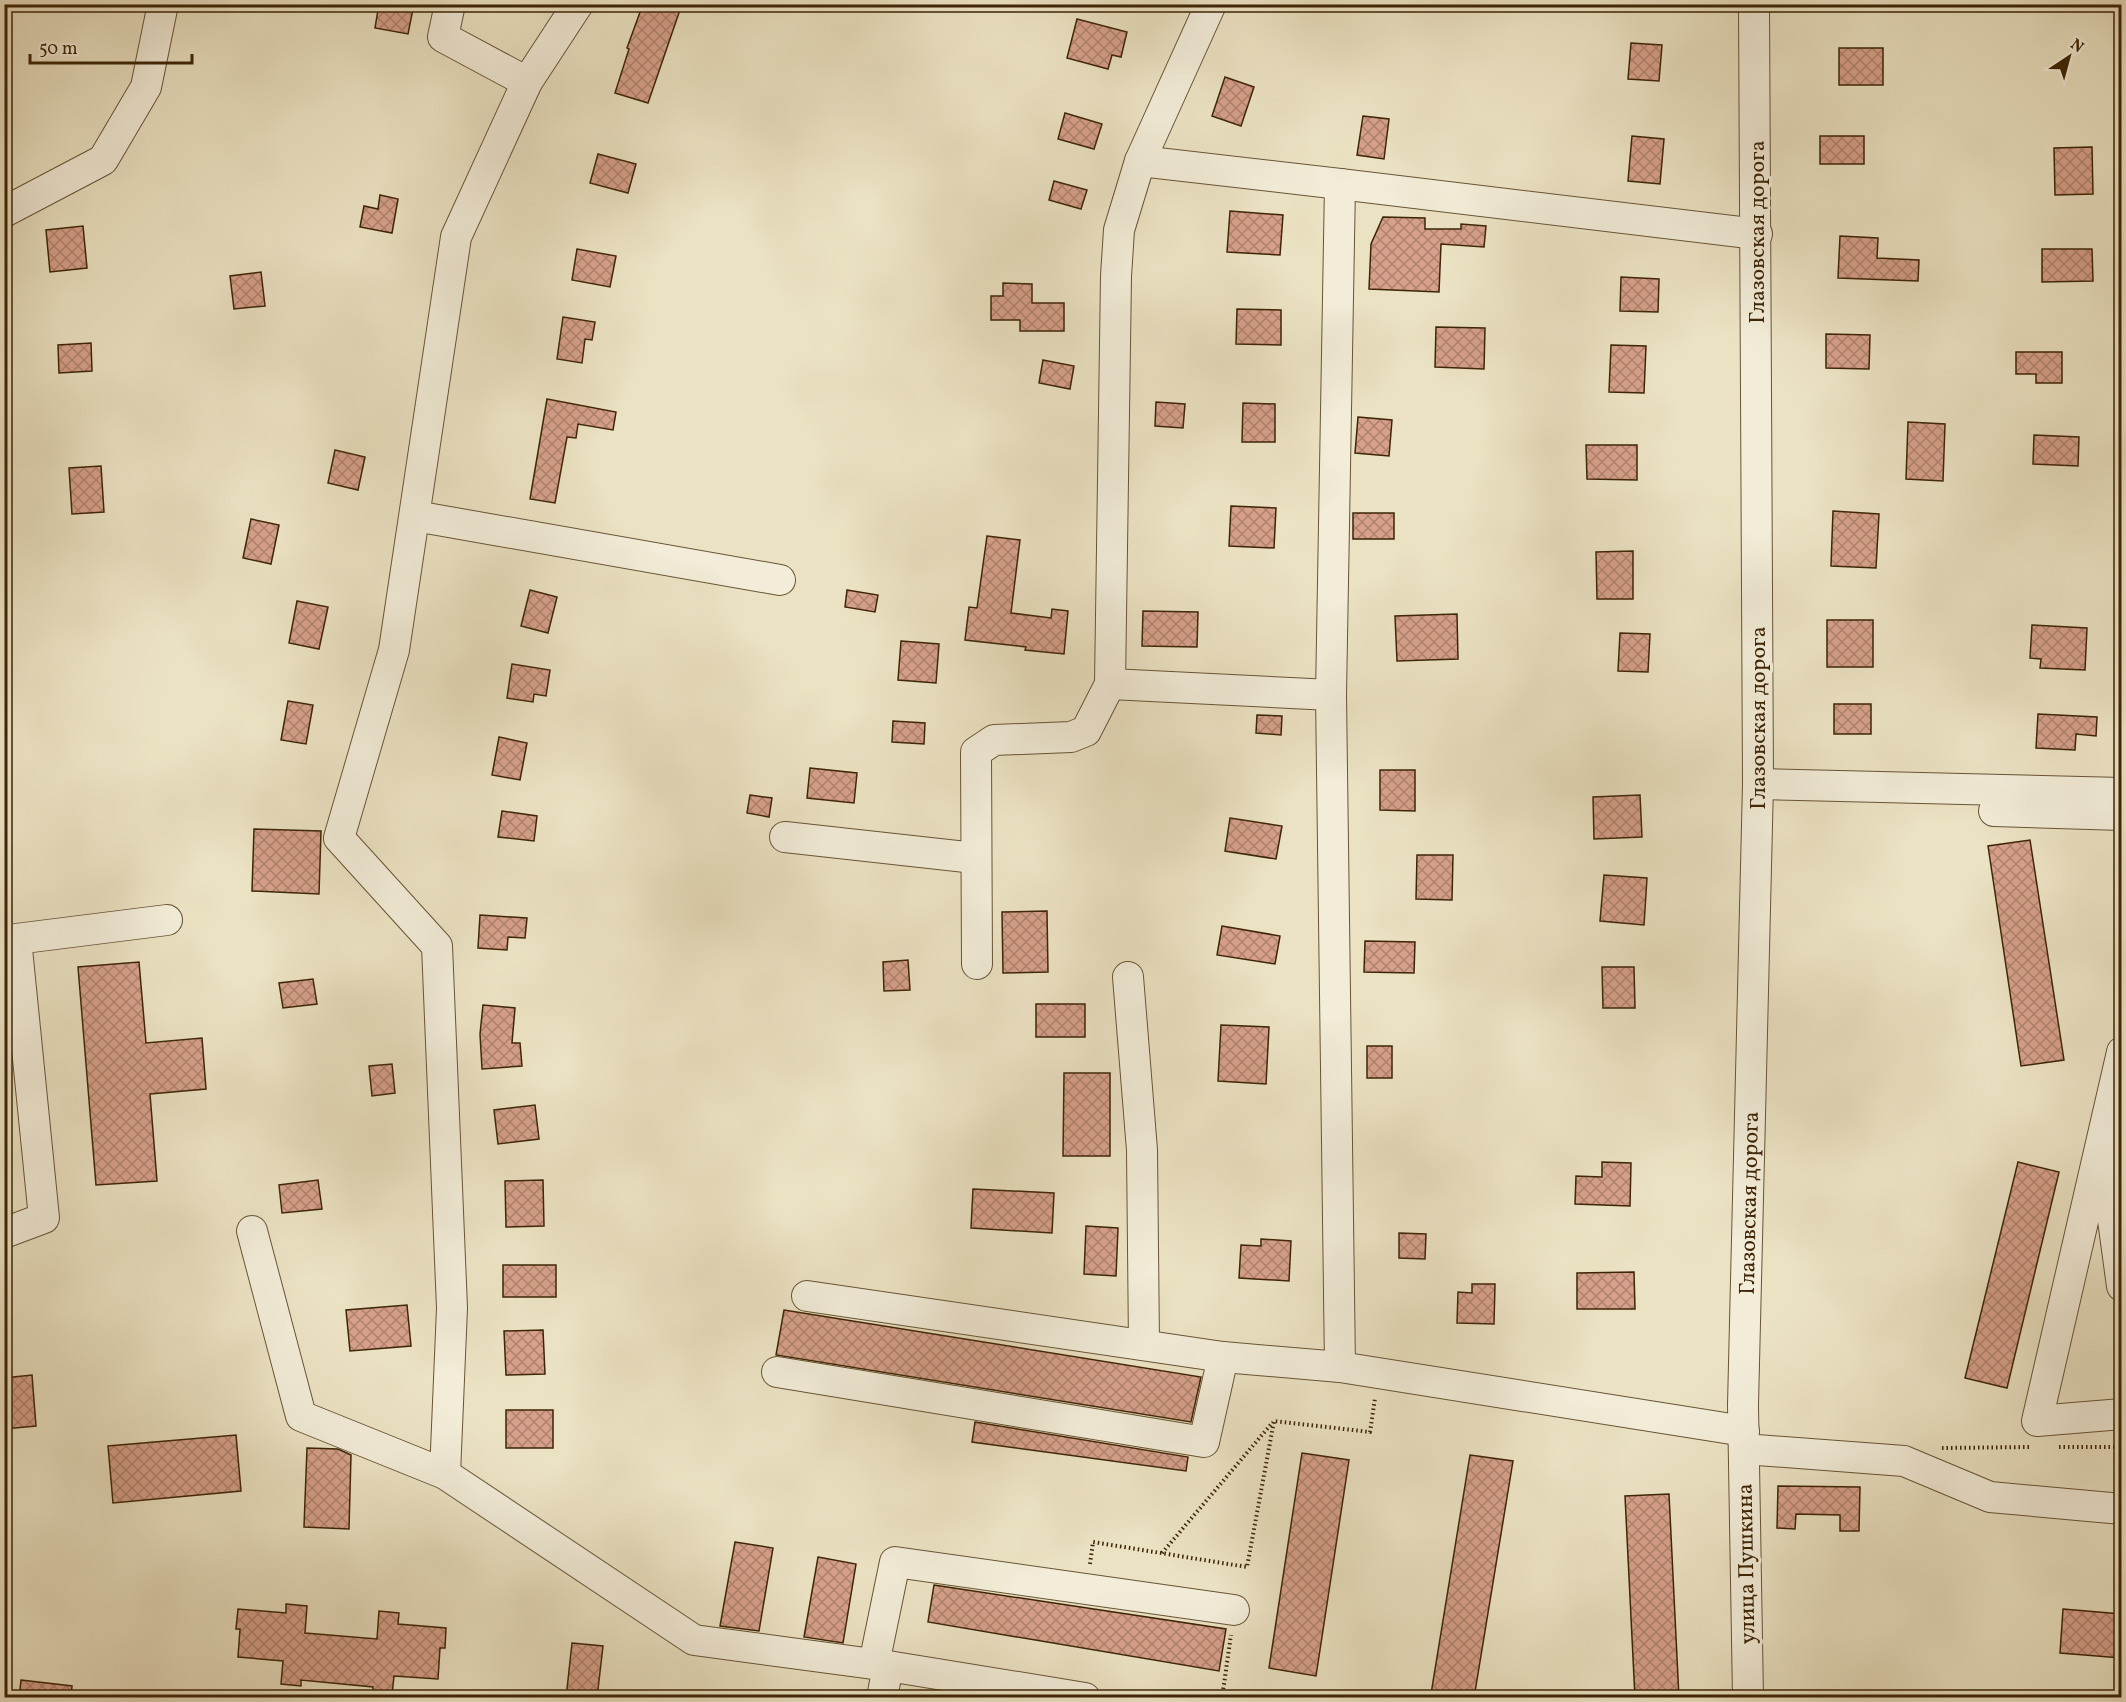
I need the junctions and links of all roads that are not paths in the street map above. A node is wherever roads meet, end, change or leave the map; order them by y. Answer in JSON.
{"nodes":[{"id":1,"x":163,"y":4,"type":"edge"},
{"id":2,"x":450,"y":4,"type":"edge"},
{"id":3,"x":578,"y":4,"type":"edge"},
{"id":4,"x":1211,"y":4,"type":"edge"},
{"id":5,"x":1754,"y":4,"type":"edge"},
{"id":6,"x":527,"y":82,"type":"junction"},
{"id":7,"x":1140,"y":161,"type":"junction"},
{"id":8,"x":1340,"y":184,"type":"junction"},
{"id":9,"x":4,"y":212,"type":"edge"},
{"id":10,"x":1757,"y":234,"type":"junction"},
{"id":11,"x":415,"y":516,"type":"junction"},
{"id":12,"x":780,"y":580,"type":"dead end"},
{"id":13,"x":1110,"y":684,"type":"junction"},
{"id":14,"x":1331,"y":695,"type":"junction"},
{"id":15,"x":1758,"y":784,"type":"junction"},
{"id":16,"x":1839,"y":786,"type":"junction"},
{"id":17,"x":2121,"y":793,"type":"edge"},
{"id":18,"x":2121,"y":815,"type":"edge"},
{"id":19,"x":785,"y":837,"type":"dead end"},
{"id":20,"x":975,"y":858,"type":"junction"},
{"id":21,"x":167,"y":920,"type":"dead end"},
{"id":22,"x":977,"y":964,"type":"dead end"},
{"id":23,"x":1128,"y":977,"type":"dead end"},
{"id":24,"x":2121,"y":1052,"type":"edge"},
{"id":25,"x":2101,"y":1134,"type":"junction"},
{"id":26,"x":252,"y":1231,"type":"dead end"},
{"id":27,"x":4,"y":1233,"type":"edge"},
{"id":28,"x":2121,"y":1286,"type":"edge"},
{"id":29,"x":807,"y":1296,"type":"dead end"},
{"id":30,"x":1144,"y":1345,"type":"junction"},
{"id":31,"x":1223,"y":1357,"type":"junction"},
{"id":32,"x":1340,"y":1367,"type":"junction"},
{"id":33,"x":777,"y":1372,"type":"dead end"},
{"id":34,"x":2121,"y":1414,"type":"edge"},
{"id":35,"x":1744,"y":1440,"type":"junction"},
{"id":36,"x":445,"y":1474,"type":"junction"},
{"id":37,"x":2121,"y":1509,"type":"edge"},
{"id":38,"x":1234,"y":1610,"type":"road end"},
{"id":39,"x":881,"y":1665,"type":"junction"},
{"id":40,"x":882,"y":1698,"type":"edge"},
{"id":41,"x":1085,"y":1698,"type":"edge"},
{"id":42,"x":1748,"y":1698,"type":"edge"}],
"edges":[{"from":1,"to":9,"type":"street"},
{"from":2,"to":6,"type":"street"},
{"from":3,"to":6,"type":"street"},
{"from":4,"to":7,"type":"street"},
{"from":5,"to":10,"type":"street","name":"Глазовская дорога"},
{"from":6,"to":11,"type":"street"},
{"from":7,"to":8,"type":"street"},
{"from":7,"to":13,"type":"street"},
{"from":8,"to":10,"type":"street"},
{"from":8,"to":14,"type":"street"},
{"from":10,"to":15,"type":"street","name":"Глазовская дорога"},
{"from":11,"to":12,"type":"street"},
{"from":11,"to":36,"type":"street"},
{"from":13,"to":14,"type":"street"},
{"from":13,"to":20,"type":"street"},
{"from":14,"to":32,"type":"street"},
{"from":15,"to":16,"type":"street"},
{"from":15,"to":35,"type":"street","name":"Глазовская дорога"},
{"from":16,"to":17,"type":"street"},
{"from":16,"to":18,"type":"street"},
{"from":19,"to":20,"type":"street"},
{"from":20,"to":22,"type":"street"},
{"from":21,"to":27,"type":"street"},
{"from":23,"to":30,"type":"street"},
{"from":24,"to":25,"type":"street"},
{"from":25,"to":28,"type":"street"},
{"from":25,"to":34,"type":"street"},
{"from":26,"to":36,"type":"street"},
{"from":29,"to":30,"type":"street"},
{"from":30,"to":31,"type":"street"},
{"from":31,"to":32,"type":"street"},
{"from":31,"to":33,"type":"street"},
{"from":32,"to":35,"type":"street"},
{"from":35,"to":37,"type":"street"},
{"from":35,"to":42,"type":"street","name":"улица Пушкина"},
{"from":36,"to":39,"type":"street"},
{"from":38,"to":39,"type":"street"},
{"from":39,"to":40,"type":"street"},
{"from":39,"to":41,"type":"street"}]}
